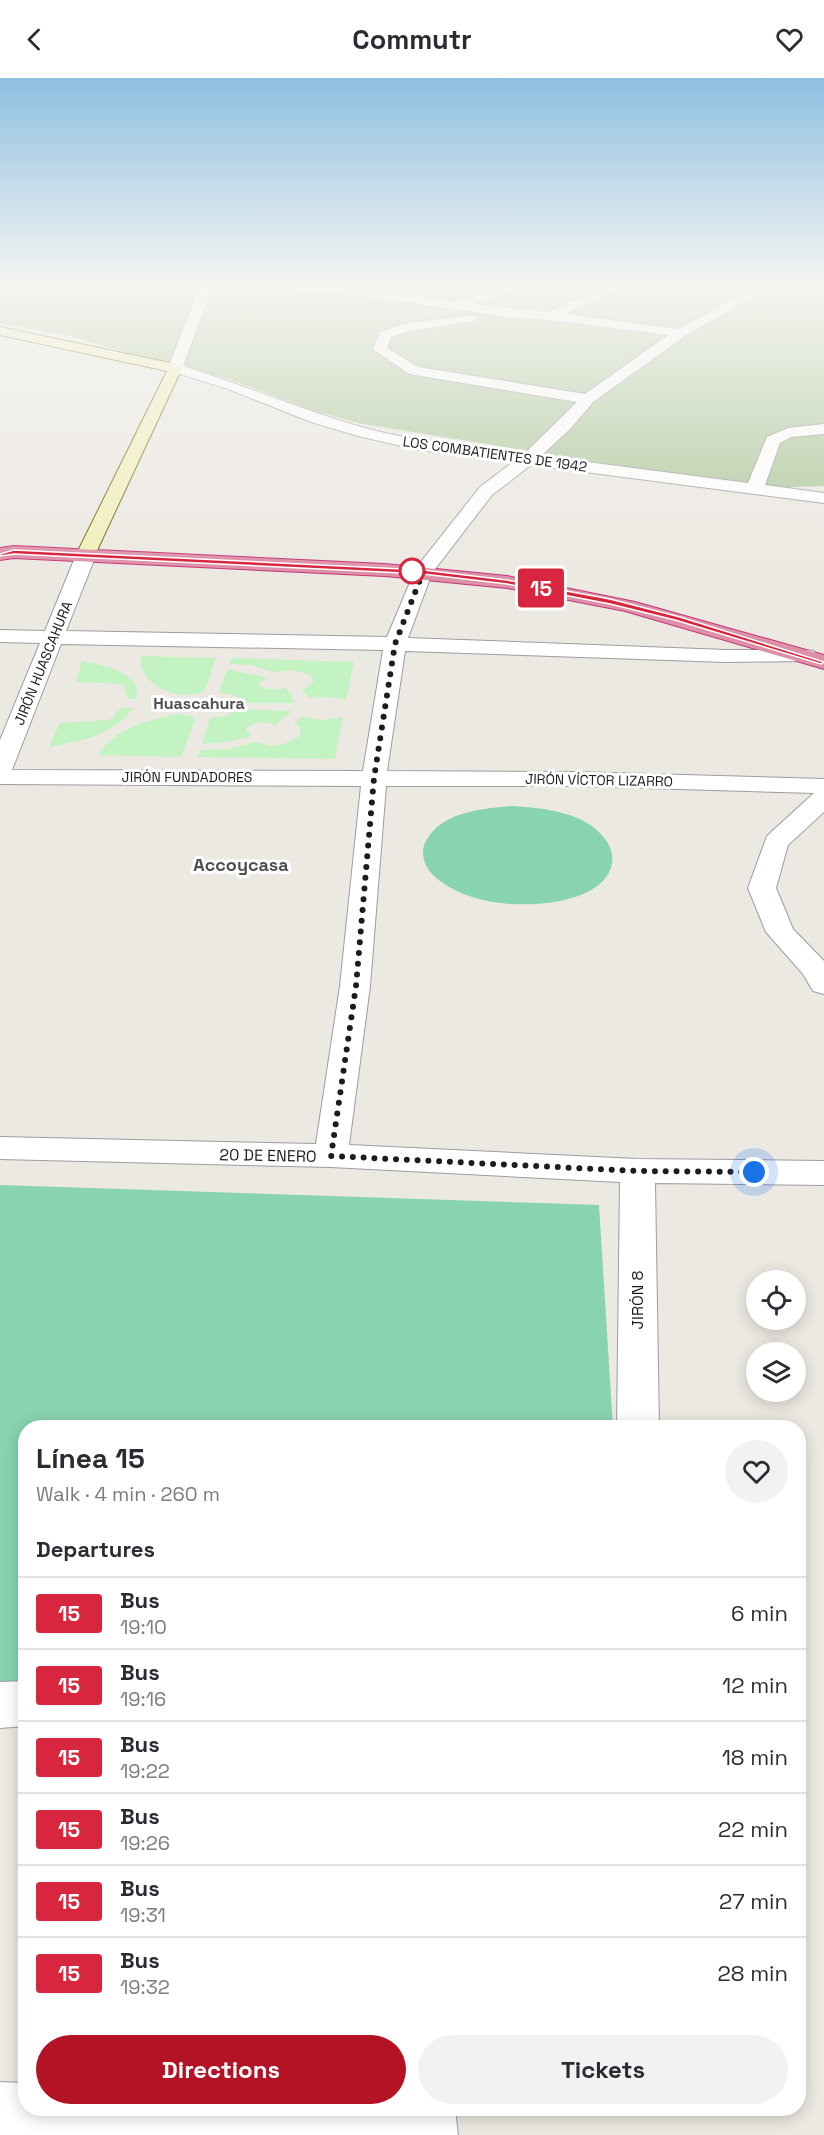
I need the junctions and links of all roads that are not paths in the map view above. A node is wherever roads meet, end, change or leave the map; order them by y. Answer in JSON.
{"nodes":[{"id":1,"x":169,"y":380,"type":"edge"},
{"id":2,"x":214,"y":380,"type":"edge"},
{"id":3,"x":470,"y":380,"type":"edge"},
{"id":4,"x":614,"y":380,"type":"edge"},
{"id":5,"x":588,"y":399,"type":"junction"},
{"id":6,"x":824,"y":429,"type":"edge"},
{"id":7,"x":528,"y":459,"type":"junction"},
{"id":8,"x":754,"y":490,"type":"junction"},
{"id":9,"x":824,"y":498,"type":"edge"},
{"id":10,"x":0,"y":554,"type":"edge"},
{"id":11,"x":86,"y":555,"type":"junction"},
{"id":12,"x":423,"y":572,"type":"junction"},
{"id":13,"x":0,"y":636,"type":"edge"},
{"id":14,"x":53,"y":637,"type":"junction"},
{"id":15,"x":395,"y":644,"type":"junction"},
{"id":16,"x":815,"y":659,"type":"edge"},
{"id":17,"x":0,"y":770,"type":"edge"},
{"id":18,"x":0,"y":777,"type":"edge"},
{"id":19,"x":374,"y":778,"type":"junction"},
{"id":20,"x":824,"y":786,"type":"edge"},
{"id":21,"x":824,"y":798,"type":"edge"},
{"id":22,"x":824,"y":985,"type":"edge"},
{"id":23,"x":0,"y":1148,"type":"edge"},
{"id":24,"x":331,"y":1156,"type":"junction"},
{"id":25,"x":637,"y":1171,"type":"junction"},
{"id":26,"x":824,"y":1173,"type":"edge"},
{"id":27,"x":638,"y":1420,"type":"edge"},
{"id":28,"x":18,"y":1704,"type":"edge"},
{"id":29,"x":0,"y":1705,"type":"edge"},
{"id":30,"x":0,"y":2111,"type":"edge"},
{"id":31,"x":18,"y":2112,"type":"edge"},
{"id":32,"x":81,"y":2116,"type":"edge"},
{"id":33,"x":427,"y":2116,"type":"edge"},
{"id":34,"x":391,"y":2135,"type":"edge"},
{"id":35,"x":428,"y":2135,"type":"edge"}],
"edges":[{"from":1,"to":11,"type":"street"},
{"from":2,"to":7,"type":"street","name":"LOS COMBATIENTES DE 1942"},
{"from":3,"to":5,"type":"street"},
{"from":4,"to":5,"type":"street"},
{"from":5,"to":7,"type":"street"},
{"from":6,"to":8,"type":"street"},
{"from":7,"to":8,"type":"street","name":"LOS COMBATIENTES DE 1942"},
{"from":7,"to":12,"type":"street"},
{"from":8,"to":9,"type":"street","name":"LOS COMBATIENTES DE 1942"},
{"from":10,"to":11,"type":"highway"},
{"from":11,"to":12,"type":"highway"},
{"from":11,"to":14,"type":"street","name":"JIRÓN HUASCAHURA"},
{"from":12,"to":15,"type":"street"},
{"from":12,"to":16,"type":"highway"},
{"from":13,"to":14,"type":"street"},
{"from":14,"to":15,"type":"street"},
{"from":14,"to":17,"type":"street","name":"JIRÓN HUASCAHURA"},
{"from":15,"to":16,"type":"street"},
{"from":15,"to":19,"type":"street"},
{"from":18,"to":19,"type":"street","name":"JIRÓN FUNDADORES"},
{"from":19,"to":20,"type":"street","name":"JIRÓN VÍCTOR LIZARRO"},
{"from":19,"to":24,"type":"street"},
{"from":21,"to":22,"type":"street"},
{"from":23,"to":24,"type":"street","name":"20 DE ENERO"},
{"from":24,"to":25,"type":"street","name":"20 DE ENERO"},
{"from":25,"to":26,"type":"street","name":"20 DE ENERO"},
{"from":25,"to":27,"type":"street","name":"JIRÓN 8"},
{"from":28,"to":29,"type":"street"},
{"from":30,"to":31,"type":"street"},
{"from":32,"to":34,"type":"street"},
{"from":33,"to":35,"type":"street"}]}
